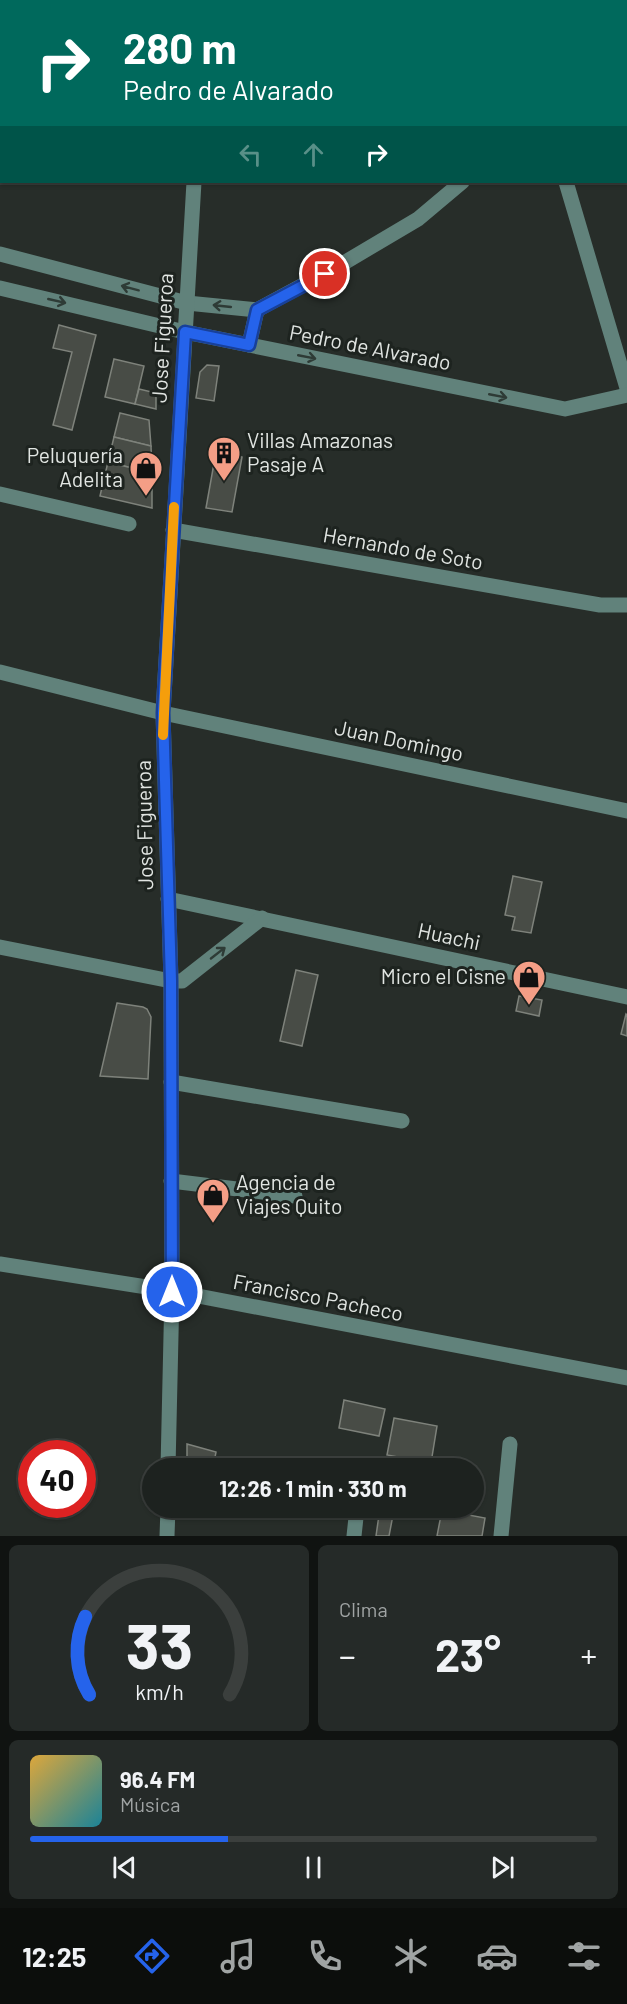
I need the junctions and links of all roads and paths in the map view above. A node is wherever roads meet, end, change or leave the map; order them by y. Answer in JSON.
{"nodes":[{"id":1,"x":194,"y":183,"type":"edge"},
{"id":2,"x":461,"y":183,"type":"edge"},
{"id":3,"x":566,"y":183,"type":"edge"},
{"id":4,"x":0,"y":254,"type":"edge"},
{"id":5,"x":0,"y":288,"type":"edge"},
{"id":6,"x":187,"y":303,"type":"junction"},
{"id":7,"x":257,"y":310,"type":"junction"},
{"id":8,"x":185,"y":332,"type":"junction"},
{"id":9,"x":249,"y":345,"type":"junction"},
{"id":10,"x":627,"y":388,"type":"edge"},
{"id":11,"x":627,"y":395,"type":"edge"},
{"id":12,"x":0,"y":494,"type":"edge"},
{"id":13,"x":129,"y":524,"type":"dead end"},
{"id":14,"x":173,"y":530,"type":"junction"},
{"id":15,"x":627,"y":605,"type":"edge"},
{"id":16,"x":0,"y":672,"type":"edge"},
{"id":17,"x":163,"y":713,"type":"junction"},
{"id":18,"x":627,"y":811,"type":"edge"},
{"id":19,"x":168,"y":899,"type":"junction"},
{"id":20,"x":262,"y":918,"type":"junction"},
{"id":21,"x":0,"y":947,"type":"edge"},
{"id":22,"x":171,"y":981,"type":"junction"},
{"id":23,"x":627,"y":997,"type":"edge"},
{"id":24,"x":171,"y":1082,"type":"junction"},
{"id":25,"x":402,"y":1121,"type":"dead end"},
{"id":26,"x":171,"y":1181,"type":"junction"},
{"id":27,"x":295,"y":1196,"type":"dead end"},
{"id":28,"x":0,"y":1264,"type":"edge"},
{"id":29,"x":172,"y":1292,"type":"junction"},
{"id":30,"x":627,"y":1378,"type":"edge"},
{"id":31,"x":510,"y":1444,"type":"dead end"},
{"id":32,"x":168,"y":1458,"type":"edge"},
{"id":33,"x":168,"y":1518,"type":"edge"},
{"id":34,"x":356,"y":1518,"type":"edge"},
{"id":35,"x":167,"y":1536,"type":"edge"},
{"id":36,"x":354,"y":1536,"type":"edge"},
{"id":37,"x":501,"y":1536,"type":"edge"}],
"edges":[{"from":1,"to":6,"type":"street","name":"Jose Figueroa"},
{"from":2,"to":7,"type":"street"},
{"from":3,"to":10,"type":"street"},
{"from":6,"to":4,"type":"street","one_way":true},
{"from":5,"to":8,"type":"street","name":"Pedro de Alvarado","one_way":true},
{"from":7,"to":6,"type":"street","one_way":true},
{"from":6,"to":8,"type":"street","name":"Jose Figueroa"},
{"from":7,"to":9,"type":"street"},
{"from":8,"to":9,"type":"street","name":"Pedro de Alvarado"},
{"from":8,"to":14,"type":"street","name":"Jose Figueroa"},
{"from":9,"to":11,"type":"street","name":"Pedro de Alvarado","one_way":true},
{"from":12,"to":13,"type":"street"},
{"from":14,"to":15,"type":"street","name":"Hernando de Soto"},
{"from":14,"to":17,"type":"street","name":"Jose Figueroa"},
{"from":16,"to":17,"type":"street","name":"Juan Domingo"},
{"from":17,"to":18,"type":"street","name":"Juan Domingo"},
{"from":17,"to":19,"type":"street","name":"Jose Figueroa"},
{"from":19,"to":20,"type":"street","name":"Huachi"},
{"from":19,"to":22,"type":"street","name":"Jose Figueroa"},
{"from":22,"to":20,"type":"street","one_way":true},
{"from":20,"to":23,"type":"street","name":"Huachi"},
{"from":21,"to":22,"type":"street"},
{"from":22,"to":24,"type":"street","name":"Jose Figueroa"},
{"from":24,"to":25,"type":"street"},
{"from":24,"to":26,"type":"street","name":"Jose Figueroa"},
{"from":26,"to":27,"type":"street"},
{"from":26,"to":29,"type":"street","name":"Jose Figueroa"},
{"from":28,"to":29,"type":"street","name":"Francisco Pacheco"},
{"from":29,"to":30,"type":"street","name":"Francisco Pacheco"},
{"from":29,"to":32,"type":"street","name":"Jose Figueroa"},
{"from":31,"to":37,"type":"street"},
{"from":33,"to":35,"type":"street"},
{"from":34,"to":36,"type":"street"}]}
